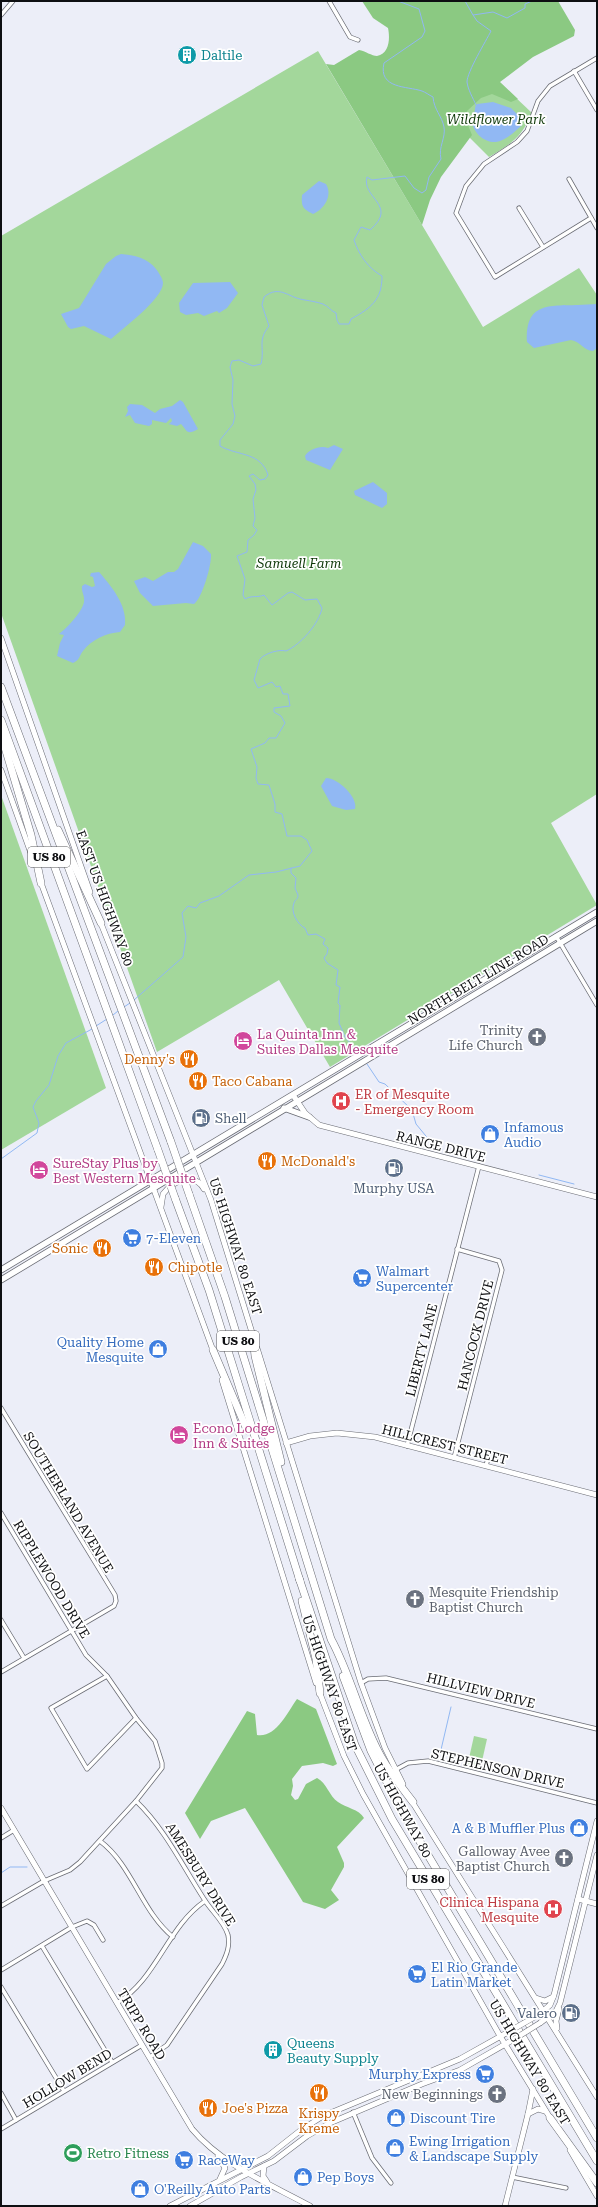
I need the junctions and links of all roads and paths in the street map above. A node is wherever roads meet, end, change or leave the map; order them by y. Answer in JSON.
{"nodes":[{"id":1,"x":12,"y":1,"type":"edge"},
{"id":2,"x":328,"y":1,"type":"edge"},
{"id":3,"x":1,"y":15,"type":"edge"},
{"id":4,"x":358,"y":40,"type":"dead end"},
{"id":5,"x":597,"y":58,"type":"edge"},
{"id":6,"x":574,"y":70,"type":"junction"},
{"id":7,"x":597,"y":110,"type":"edge"},
{"id":8,"x":569,"y":179,"type":"dead end"},
{"id":9,"x":519,"y":208,"type":"dead end"},
{"id":10,"x":591,"y":218,"type":"junction"},
{"id":11,"x":597,"y":228,"type":"edge"},
{"id":12,"x":543,"y":247,"type":"junction"},
{"id":13,"x":1,"y":638,"type":"edge"},
{"id":14,"x":1,"y":687,"type":"edge"},
{"id":15,"x":1,"y":720,"type":"edge"},
{"id":16,"x":1,"y":734,"type":"edge"},
{"id":17,"x":18,"y":734,"type":"junction"},
{"id":18,"x":1,"y":770,"type":"edge"},
{"id":19,"x":41,"y":883,"type":"junction"},
{"id":20,"x":597,"y":912,"type":"edge"},
{"id":21,"x":597,"y":921,"type":"edge"},
{"id":22,"x":101,"y":923,"type":"junction"},
{"id":23,"x":556,"y":936,"type":"junction"},
{"id":24,"x":561,"y":942,"type":"junction"},
{"id":25,"x":597,"y":1005,"type":"edge"},
{"id":26,"x":417,"y":1019,"type":"junction"},
{"id":27,"x":422,"y":1026,"type":"junction"},
{"id":28,"x":293,"y":1095,"type":"junction"},
{"id":29,"x":297,"y":1100,"type":"junction"},
{"id":30,"x":284,"y":1108,"type":"junction"},
{"id":31,"x":309,"y":1117,"type":"junction"},
{"id":32,"x":246,"y":1122,"type":"junction"},
{"id":33,"x":250,"y":1129,"type":"junction"},
{"id":34,"x":194,"y":1154,"type":"junction"},
{"id":35,"x":196,"y":1162,"type":"junction"},
{"id":36,"x":479,"y":1166,"type":"junction"},
{"id":37,"x":149,"y":1181,"type":"junction"},
{"id":38,"x":152,"y":1188,"type":"junction"},
{"id":39,"x":597,"y":1197,"type":"edge"},
{"id":40,"x":211,"y":1200,"type":"junction"},
{"id":41,"x":161,"y":1212,"type":"junction"},
{"id":42,"x":457,"y":1250,"type":"junction"},
{"id":43,"x":26,"y":1255,"type":"junction"},
{"id":44,"x":30,"y":1262,"type":"junction"},
{"id":45,"x":1,"y":1270,"type":"edge"},
{"id":46,"x":1,"y":1280,"type":"edge"},
{"id":47,"x":253,"y":1337,"type":"junction"},
{"id":48,"x":213,"y":1350,"type":"junction"},
{"id":49,"x":1,"y":1408,"type":"edge"},
{"id":50,"x":286,"y":1443,"type":"junction"},
{"id":51,"x":407,"y":1446,"type":"junction"},
{"id":52,"x":258,"y":1450,"type":"junction"},
{"id":53,"x":454,"y":1458,"type":"junction"},
{"id":54,"x":488,"y":1458,"type":"dead end"},
{"id":55,"x":486,"y":1466,"type":"junction"},
{"id":56,"x":284,"y":1488,"type":"junction"},
{"id":57,"x":597,"y":1495,"type":"edge"},
{"id":58,"x":1,"y":1512,"type":"edge"},
{"id":59,"x":299,"y":1578,"type":"junction"},
{"id":60,"x":1,"y":1620,"type":"edge"},
{"id":61,"x":72,"y":1631,"type":"junction"},
{"id":62,"x":331,"y":1640,"type":"junction"},
{"id":63,"x":24,"y":1658,"type":"junction"},
{"id":64,"x":1,"y":1672,"type":"edge"},
{"id":65,"x":107,"y":1676,"type":"junction"},
{"id":66,"x":361,"y":1682,"type":"junction"},
{"id":67,"x":320,"y":1693,"type":"junction"},
{"id":68,"x":136,"y":1718,"type":"junction"},
{"id":69,"x":597,"y":1729,"type":"edge"},
{"id":70,"x":395,"y":1770,"type":"junction"},
{"id":71,"x":136,"y":1801,"type":"junction"},
{"id":72,"x":413,"y":1802,"type":"junction"},
{"id":73,"x":597,"y":1803,"type":"edge"},
{"id":74,"x":1,"y":1808,"type":"edge"},
{"id":75,"x":597,"y":1821,"type":"edge"},
{"id":76,"x":14,"y":1830,"type":"junction"},
{"id":77,"x":1,"y":1838,"type":"edge"},
{"id":78,"x":100,"y":1841,"type":"junction"},
{"id":79,"x":597,"y":1855,"type":"edge"},
{"id":80,"x":44,"y":1881,"type":"junction"},
{"id":81,"x":578,"y":1899,"type":"junction"},
{"id":82,"x":205,"y":1901,"type":"junction"},
{"id":83,"x":585,"y":1901,"type":"junction"},
{"id":84,"x":597,"y":1904,"type":"edge"},
{"id":85,"x":1,"y":1906,"type":"edge"},
{"id":86,"x":72,"y":1927,"type":"junction"},
{"id":87,"x":173,"y":1937,"type":"junction"},
{"id":88,"x":103,"y":1940,"type":"dead end"},
{"id":89,"x":42,"y":1946,"type":"junction"},
{"id":90,"x":563,"y":1957,"type":"junction"},
{"id":91,"x":1,"y":1970,"type":"edge"},
{"id":92,"x":1,"y":1987,"type":"edge"},
{"id":93,"x":562,"y":1995,"type":"junction"},
{"id":94,"x":534,"y":1996,"type":"junction"},
{"id":95,"x":553,"y":1997,"type":"junction"},
{"id":96,"x":117,"y":2003,"type":"junction"},
{"id":97,"x":544,"y":2011,"type":"junction"},
{"id":98,"x":548,"y":2018,"type":"junction"},
{"id":99,"x":557,"y":2031,"type":"junction"},
{"id":100,"x":500,"y":2036,"type":"junction"},
{"id":101,"x":142,"y":2045,"type":"junction"},
{"id":102,"x":506,"y":2045,"type":"junction"},
{"id":103,"x":150,"y":2057,"type":"junction"},
{"id":104,"x":112,"y":2062,"type":"junction"},
{"id":105,"x":419,"y":2076,"type":"junction"},
{"id":106,"x":422,"y":2084,"type":"junction"},
{"id":107,"x":532,"y":2089,"type":"junction"},
{"id":108,"x":64,"y":2092,"type":"junction"},
{"id":109,"x":1,"y":2093,"type":"edge"},
{"id":110,"x":596,"y":2094,"type":"edge"},
{"id":111,"x":359,"y":2100,"type":"junction"},
{"id":112,"x":350,"y":2104,"type":"junction"},
{"id":113,"x":363,"y":2108,"type":"junction"},
{"id":114,"x":353,"y":2112,"type":"junction"},
{"id":115,"x":528,"y":2114,"type":"junction"},
{"id":116,"x":548,"y":2115,"type":"junction"},
{"id":117,"x":16,"y":2120,"type":"junction"},
{"id":118,"x":1,"y":2129,"type":"edge"},
{"id":119,"x":597,"y":2138,"type":"edge"},
{"id":120,"x":215,"y":2152,"type":"junction"},
{"id":121,"x":597,"y":2161,"type":"edge"},
{"id":122,"x":264,"y":2166,"type":"junction"},
{"id":123,"x":242,"y":2169,"type":"junction"},
{"id":124,"x":249,"y":2173,"type":"junction"},
{"id":125,"x":512,"y":2176,"type":"junction"},
{"id":126,"x":217,"y":2182,"type":"junction"},
{"id":127,"x":268,"y":2183,"type":"junction"},
{"id":128,"x":391,"y":2183,"type":"dead end"},
{"id":129,"x":597,"y":2183,"type":"edge"},
{"id":130,"x":566,"y":2188,"type":"dead end"},
{"id":131,"x":597,"y":2196,"type":"edge"},
{"id":132,"x":170,"y":2206,"type":"edge"},
{"id":133,"x":190,"y":2206,"type":"edge"},
{"id":134,"x":310,"y":2206,"type":"edge"},
{"id":135,"x":504,"y":2206,"type":"edge"}],
"edges":[{"from":1,"to":3,"type":"street"},
{"from":2,"to":4,"type":"street"},
{"from":5,"to":6,"type":"street"},
{"from":6,"to":7,"type":"street"},
{"from":6,"to":12,"type":"street"},
{"from":8,"to":10,"type":"street"},
{"from":9,"to":12,"type":"street"},
{"from":10,"to":11,"type":"street"},
{"from":10,"to":12,"type":"street"},
{"from":13,"to":22,"type":"main road","name":"EAST US HIGHWAY 80"},
{"from":14,"to":17,"type":"highway","number":"US 80"},
{"from":15,"to":52,"type":"highway","number":"US 80","bridge":true},
{"from":16,"to":19,"type":"highway"},
{"from":17,"to":22,"type":"highway"},
{"from":17,"to":56,"type":"highway","number":"US 80","bridge":true},
{"from":18,"to":19,"type":"main road"},
{"from":19,"to":37,"type":"main road"},
{"from":20,"to":23,"type":"main road","name":"NORTH BELT LINE ROAD"},
{"from":21,"to":24,"type":"main road","name":"NORTH BELT LINE ROAD"},
{"from":22,"to":34,"type":"main road","name":"EAST US HIGHWAY 80"},
{"from":23,"to":24,"type":"street"},
{"from":23,"to":26,"type":"main road","name":"NORTH BELT LINE ROAD"},
{"from":24,"to":25,"type":"street"},
{"from":24,"to":27,"type":"main road","name":"NORTH BELT LINE ROAD"},
{"from":26,"to":27,"type":"main road"},
{"from":26,"to":28,"type":"main road","name":"NORTH BELT LINE ROAD"},
{"from":27,"to":29,"type":"main road","name":"NORTH BELT LINE ROAD"},
{"from":28,"to":29,"type":"main road","name":"RANGE DRIVE"},
{"from":28,"to":32,"type":"main road","name":"NORTH BELT LINE ROAD"},
{"from":29,"to":30,"type":"main road","name":"NORTH BELT LINE ROAD"},
{"from":29,"to":31,"type":"main road","name":"RANGE DRIVE"},
{"from":30,"to":31,"type":"main road"},
{"from":30,"to":33,"type":"main road","name":"NORTH BELT LINE ROAD"},
{"from":31,"to":36,"type":"main road","name":"RANGE DRIVE"},
{"from":32,"to":33,"type":"main road"},
{"from":32,"to":34,"type":"main road","name":"NORTH BELT LINE ROAD"},
{"from":33,"to":35,"type":"main road","name":"NORTH BELT LINE ROAD"},
{"from":34,"to":35,"type":"main road","name":"EAST US HIGHWAY 80"},
{"from":34,"to":37,"type":"main road","name":"NORTH BELT LINE ROAD"},
{"from":35,"to":38,"type":"main road","name":"NORTH BELT LINE ROAD"},
{"from":35,"to":40,"type":"main road","name":"US HIGHWAY 80 EAST"},
{"from":36,"to":39,"type":"main road","name":"RANGE DRIVE"},
{"from":36,"to":42,"type":"street","name":"LIBERTY LANE"},
{"from":37,"to":38,"type":"main road","name":"US HIGHWAY 80 EAST"},
{"from":37,"to":43,"type":"main road","name":"NORTH BELT LINE ROAD"},
{"from":38,"to":41,"type":"main road","name":"US HIGHWAY 80 EAST"},
{"from":38,"to":44,"type":"main road","name":"NORTH BELT LINE ROAD"},
{"from":40,"to":41,"type":"main road"},
{"from":40,"to":47,"type":"main road","name":"US HIGHWAY 80 EAST"},
{"from":41,"to":48,"type":"main road","name":"US HIGHWAY 80 EAST"},
{"from":42,"to":51,"type":"street","name":"LIBERTY LANE"},
{"from":42,"to":53,"type":"street","name":"HANCOCK DRIVE"},
{"from":43,"to":44,"type":"main road"},
{"from":43,"to":45,"type":"main road","name":"NORTH BELT LINE ROAD"},
{"from":44,"to":46,"type":"main road","name":"NORTH BELT LINE ROAD"},
{"from":47,"to":50,"type":"main road","name":"US HIGHWAY 80 EAST"},
{"from":47,"to":56,"type":"highway"},
{"from":48,"to":52,"type":"highway"},
{"from":48,"to":67,"type":"main road","name":"US HIGHWAY 80 EAST"},
{"from":49,"to":61,"type":"street","name":"SOUTHERLAND AVENUE"},
{"from":50,"to":51,"type":"main road","name":"HILLCREST STREET"},
{"from":50,"to":66,"type":"main road","name":"US HIGHWAY 80 EAST"},
{"from":51,"to":53,"type":"main road","name":"HILLCREST STREET"},
{"from":52,"to":59,"type":"highway","number":"US 80"},
{"from":53,"to":55,"type":"main road","name":"HILLCREST STREET"},
{"from":54,"to":55,"type":"street"},
{"from":55,"to":57,"type":"main road","name":"HILLCREST STREET"},
{"from":56,"to":62,"type":"highway","number":"US 80"},
{"from":58,"to":61,"type":"street","name":"RIPPLEWOOD DRIVE"},
{"from":59,"to":67,"type":"highway"},
{"from":59,"to":121,"type":"highway","name":"US HIGHWAY 80","number":"US 80"},
{"from":60,"to":63,"type":"street"},
{"from":61,"to":63,"type":"street"},
{"from":61,"to":65,"type":"street","name":"RIPPLEWOOD DRIVE"},
{"from":62,"to":72,"type":"highway"},
{"from":62,"to":119,"type":"highway","name":"US HIGHWAY 80","number":"US 80"},
{"from":63,"to":64,"type":"street"},
{"from":65,"to":68,"type":"street","name":"RIPPLEWOOD DRIVE"},
{"from":65,"to":68,"type":"street"},
{"from":66,"to":69,"type":"street","name":"HILLVIEW DRIVE"},
{"from":66,"to":70,"type":"main road","name":"US HIGHWAY 80 EAST"},
{"from":67,"to":100,"type":"main road","name":"US HIGHWAY 80 EAST"},
{"from":68,"to":71,"type":"street","name":"RIPPLEWOOD DRIVE"},
{"from":70,"to":72,"type":"main road","name":"US HIGHWAY 80 EAST"},
{"from":70,"to":73,"type":"street","name":"STEPHENSON DRIVE"},
{"from":71,"to":78,"type":"street"},
{"from":71,"to":82,"type":"street","name":"AMESBURY DRIVE"},
{"from":72,"to":94,"type":"main road","name":"US HIGHWAY 80 EAST"},
{"from":74,"to":76,"type":"main road","name":"TRIPP ROAD"},
{"from":75,"to":81,"type":"main road"},
{"from":76,"to":77,"type":"street"},
{"from":76,"to":80,"type":"main road","name":"TRIPP ROAD"},
{"from":78,"to":80,"type":"street"},
{"from":78,"to":87,"type":"street"},
{"from":79,"to":83,"type":"main road"},
{"from":80,"to":85,"type":"street"},
{"from":80,"to":86,"type":"main road","name":"TRIPP ROAD"},
{"from":81,"to":83,"type":"main road"},
{"from":81,"to":90,"type":"main road"},
{"from":82,"to":87,"type":"street"},
{"from":82,"to":103,"type":"street","name":"AMESBURY DRIVE"},
{"from":83,"to":84,"type":"main road"},
{"from":83,"to":93,"type":"main road"},
{"from":86,"to":88,"type":"street"},
{"from":86,"to":89,"type":"street"},
{"from":86,"to":96,"type":"main road","name":"TRIPP ROAD"},
{"from":87,"to":96,"type":"street"},
{"from":89,"to":91,"type":"street"},
{"from":89,"to":104,"type":"street"},
{"from":90,"to":93,"type":"main road"},
{"from":90,"to":95,"type":"main road"},
{"from":92,"to":108,"type":"street"},
{"from":93,"to":98,"type":"main road"},
{"from":93,"to":99,"type":"main road"},
{"from":94,"to":95,"type":"main road"},
{"from":94,"to":97,"type":"main road","name":"US HIGHWAY 80 EAST"},
{"from":95,"to":97,"type":"main road"},
{"from":96,"to":101,"type":"main road","name":"TRIPP ROAD"},
{"from":97,"to":98,"type":"main road","name":"US HIGHWAY 80 EAST"},
{"from":97,"to":100,"type":"main road","bridge":true},
{"from":98,"to":99,"type":"main road","name":"US HIGHWAY 80 EAST"},
{"from":98,"to":102,"type":"main road","bridge":true},
{"from":99,"to":110,"type":"main road","name":"US HIGHWAY 80 EAST"},
{"from":100,"to":102,"type":"main road","name":"US HIGHWAY 80 EAST"},
{"from":100,"to":105,"type":"main road"},
{"from":101,"to":103,"type":"main road","name":"TRIPP ROAD"},
{"from":101,"to":104,"type":"street","name":"HOLLOW BEND"},
{"from":102,"to":106,"type":"main road"},
{"from":102,"to":107,"type":"main road","name":"US HIGHWAY 80 EAST"},
{"from":103,"to":120,"type":"main road","name":"TRIPP ROAD"},
{"from":104,"to":108,"type":"street","name":"HOLLOW BEND"},
{"from":105,"to":106,"type":"main road"},
{"from":105,"to":111,"type":"main road"},
{"from":106,"to":113,"type":"main road"},
{"from":107,"to":115,"type":"main road"},
{"from":107,"to":116,"type":"main road","name":"US HIGHWAY 80 EAST"},
{"from":108,"to":117,"type":"street","name":"HOLLOW BEND"},
{"from":109,"to":117,"type":"street"},
{"from":111,"to":112,"type":"main road"},
{"from":111,"to":113,"type":"main road"},
{"from":112,"to":114,"type":"main road"},
{"from":112,"to":123,"type":"main road"},
{"from":113,"to":114,"type":"main road"},
{"from":114,"to":122,"type":"main road"},
{"from":114,"to":128,"type":"street"},
{"from":115,"to":116,"type":"main road"},
{"from":115,"to":125,"type":"main road"},
{"from":116,"to":129,"type":"highway"},
{"from":116,"to":131,"type":"main road","name":"US HIGHWAY 80 EAST"},
{"from":117,"to":118,"type":"street","name":"HOLLOW BEND"},
{"from":120,"to":123,"type":"main road","name":"TRIPP ROAD"},
{"from":120,"to":126,"type":"main road"},
{"from":122,"to":124,"type":"main road"},
{"from":122,"to":127,"type":"main road"},
{"from":123,"to":124,"type":"main road","name":"TRIPP ROAD"},
{"from":123,"to":126,"type":"main road"},
{"from":124,"to":127,"type":"main road","name":"TRIPP ROAD"},
{"from":124,"to":133,"type":"main road"},
{"from":125,"to":130,"type":"street"},
{"from":125,"to":135,"type":"main road"},
{"from":126,"to":132,"type":"main road"},
{"from":127,"to":134,"type":"main road","name":"TRIPP ROAD"}]}
